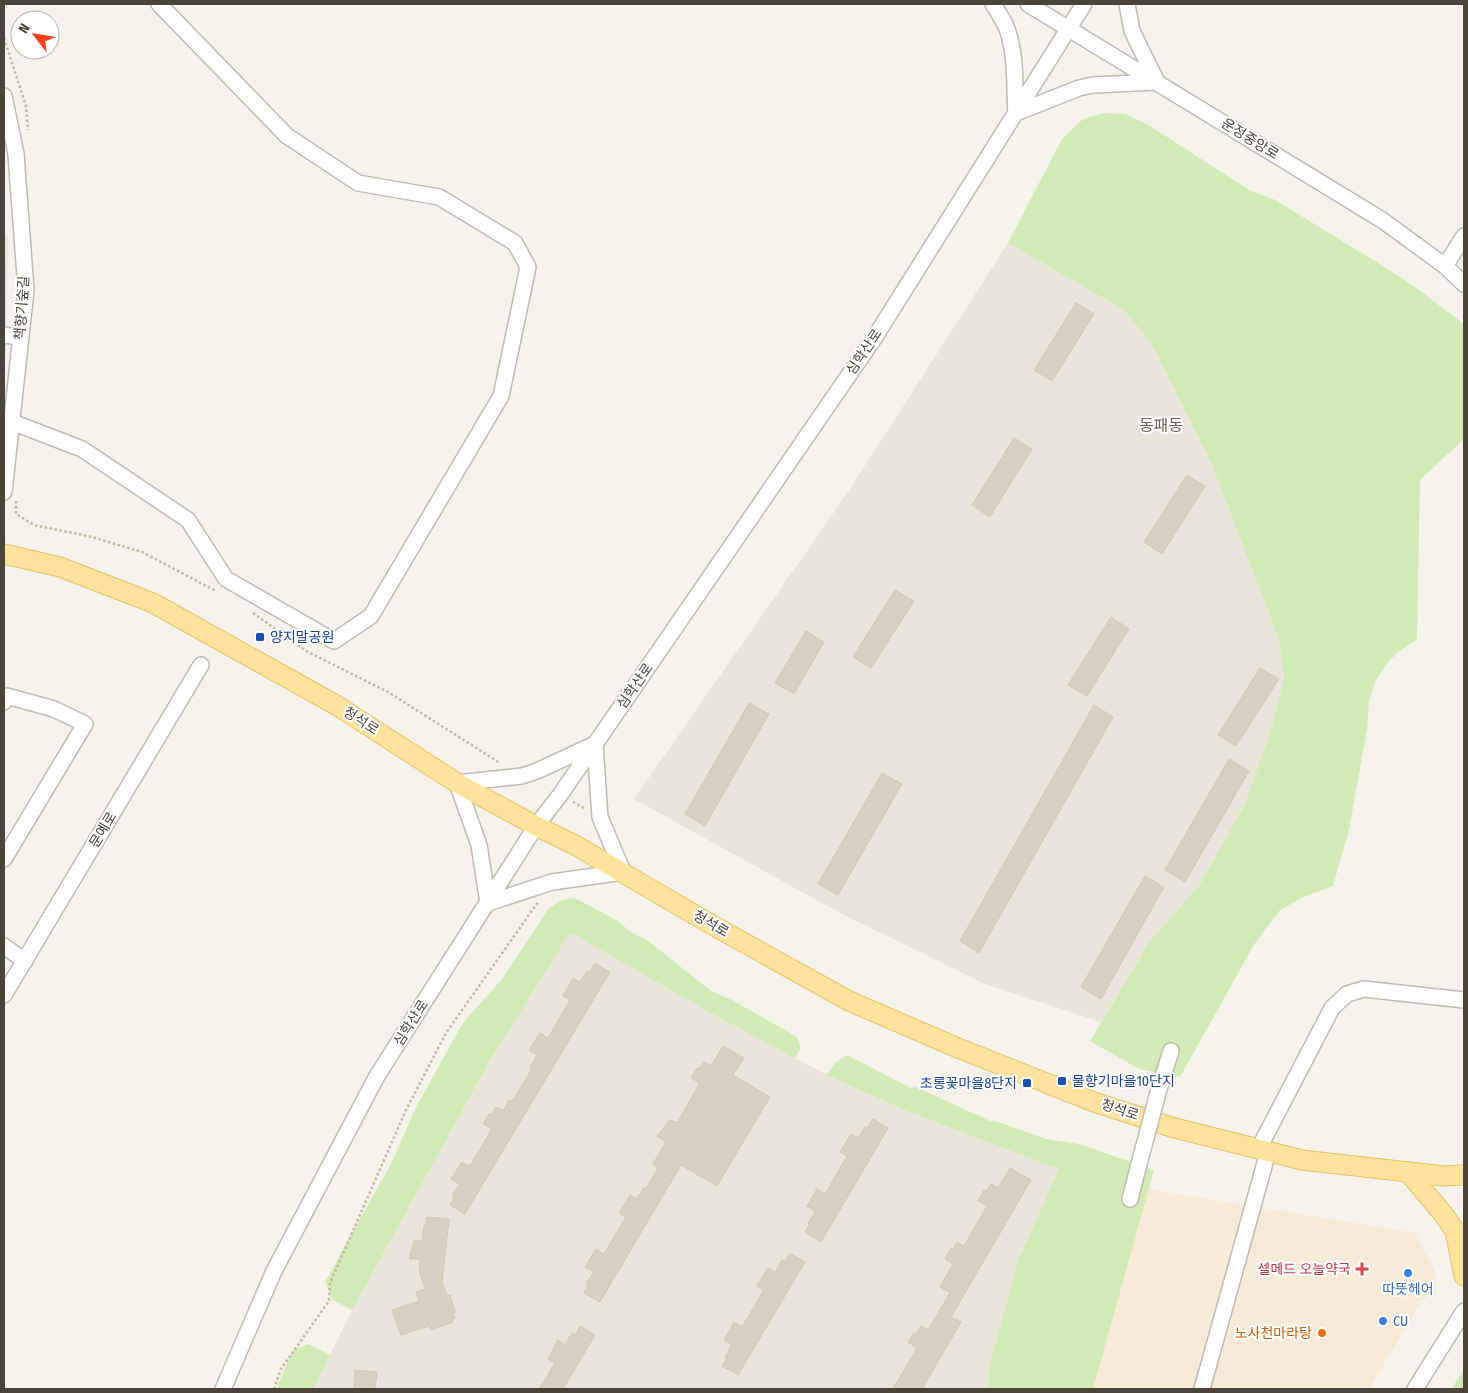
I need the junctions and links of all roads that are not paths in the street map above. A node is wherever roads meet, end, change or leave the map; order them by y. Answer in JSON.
{"nodes":[{"id":1,"x":159,"y":4,"type":"edge"},
{"id":2,"x":993,"y":4,"type":"edge"},
{"id":3,"x":1028,"y":4,"type":"edge"},
{"id":4,"x":1084,"y":4,"type":"edge"},
{"id":5,"x":1127,"y":4,"type":"edge"},
{"id":6,"x":1068,"y":28,"type":"junction"},
{"id":7,"x":1157,"y":82,"type":"junction"},
{"id":8,"x":4,"y":96,"type":"edge"},
{"id":9,"x":1016,"y":112,"type":"junction"},
{"id":10,"x":1464,"y":236,"type":"edge"},
{"id":11,"x":1446,"y":266,"type":"junction"},
{"id":12,"x":1464,"y":284,"type":"edge"},
{"id":13,"x":4,"y":335,"type":"edge"},
{"id":14,"x":21,"y":337,"type":"junction"},
{"id":15,"x":12,"y":422,"type":"junction"},
{"id":16,"x":10,"y":493,"type":"edge"},
{"id":17,"x":4,"y":554,"type":"edge"},
{"id":18,"x":201,"y":665,"type":"dead end"},
{"id":19,"x":4,"y":702,"type":"edge"},
{"id":20,"x":595,"y":744,"type":"junction"},
{"id":21,"x":457,"y":783,"type":"junction"},
{"id":22,"x":536,"y":826,"type":"junction"},
{"id":23,"x":4,"y":859,"type":"edge"},
{"id":24,"x":623,"y":872,"type":"junction"},
{"id":25,"x":488,"y":903,"type":"junction"},
{"id":26,"x":4,"y":946,"type":"edge"},
{"id":27,"x":25,"y":961,"type":"junction"},
{"id":28,"x":4,"y":996,"type":"edge"},
{"id":29,"x":1464,"y":1000,"type":"edge"},
{"id":30,"x":1171,"y":1051,"type":"dead end"},
{"id":31,"x":1263,"y":1151,"type":"junction"},
{"id":32,"x":1408,"y":1172,"type":"junction"},
{"id":33,"x":1464,"y":1175,"type":"edge"},
{"id":34,"x":1130,"y":1199,"type":"dead end"},
{"id":35,"x":1464,"y":1276,"type":"edge"},
{"id":36,"x":1464,"y":1311,"type":"edge"},
{"id":37,"x":223,"y":1389,"type":"edge"},
{"id":38,"x":1202,"y":1389,"type":"edge"},
{"id":39,"x":1414,"y":1389,"type":"edge"}],
"edges":[{"from":1,"to":15,"type":"street"},
{"from":2,"to":9,"type":"street"},
{"from":3,"to":6,"type":"street","name":"운정중앙로"},
{"from":4,"to":6,"type":"street","name":"심학산로"},
{"from":5,"to":7,"type":"street"},
{"from":6,"to":7,"type":"street","name":"운정중앙로"},
{"from":6,"to":9,"type":"street","name":"심학산로"},
{"from":7,"to":9,"type":"street"},
{"from":7,"to":11,"type":"street","name":"운정중앙로"},
{"from":8,"to":14,"type":"street","name":"책향기숲길"},
{"from":9,"to":20,"type":"street","name":"심학산로"},
{"from":10,"to":11,"type":"street"},
{"from":11,"to":12,"type":"street","name":"운정중앙로"},
{"from":13,"to":14,"type":"street"},
{"from":14,"to":15,"type":"street","name":"책향기숲길"},
{"from":15,"to":16,"type":"street","name":"책향기숲길"},
{"from":17,"to":21,"type":"main road","name":"청석로"},
{"from":18,"to":27,"type":"street","name":"문예로"},
{"from":19,"to":23,"type":"street"},
{"from":20,"to":21,"type":"street"},
{"from":20,"to":22,"type":"street","name":"심학산로"},
{"from":20,"to":24,"type":"street"},
{"from":21,"to":22,"type":"main road","name":"청석로"},
{"from":21,"to":25,"type":"street"},
{"from":22,"to":24,"type":"main road","name":"청석로"},
{"from":22,"to":25,"type":"street","name":"심학산로"},
{"from":24,"to":25,"type":"street"},
{"from":24,"to":31,"type":"main road","name":"청석로"},
{"from":25,"to":37,"type":"street","name":"심학산로"},
{"from":26,"to":27,"type":"street"},
{"from":27,"to":28,"type":"street","name":"문예로"},
{"from":29,"to":31,"type":"street"},
{"from":30,"to":34,"type":"street","bridge":true},
{"from":31,"to":32,"type":"main road","name":"청석로"},
{"from":31,"to":38,"type":"street"},
{"from":32,"to":33,"type":"main road","name":"청석로"},
{"from":32,"to":35,"type":"main road"},
{"from":36,"to":39,"type":"street"}]}
